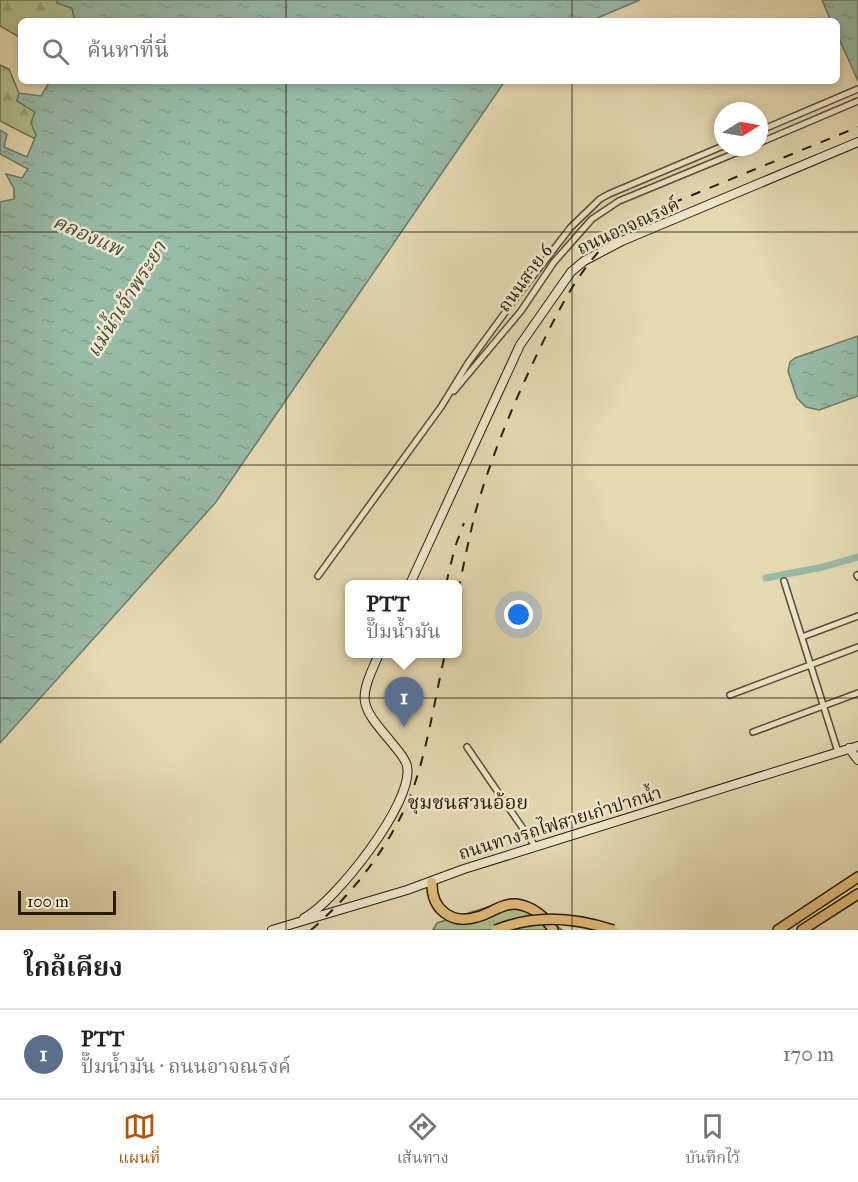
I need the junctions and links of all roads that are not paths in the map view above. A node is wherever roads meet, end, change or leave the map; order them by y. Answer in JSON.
{"nodes":[{"id":1,"x":858,"y":89,"type":"edge"},
{"id":2,"x":858,"y":101,"type":"edge"},
{"id":3,"x":768,"y":127,"type":"edge"},
{"id":4,"x":768,"y":139,"type":"edge"},
{"id":5,"x":858,"y":142,"type":"edge"},
{"id":6,"x":714,"y":150,"type":"edge"},
{"id":7,"x":728,"y":156,"type":"edge"},
{"id":8,"x":441,"y":407,"type":"junction"},
{"id":9,"x":318,"y":576,"type":"dead end"},
{"id":10,"x":412,"y":580,"type":"edge"},
{"id":11,"x":784,"y":581,"type":"dead end"},
{"id":12,"x":858,"y":616,"type":"edge"},
{"id":13,"x":802,"y":637,"type":"junction"},
{"id":14,"x":858,"y":647,"type":"edge"},
{"id":15,"x":377,"y":658,"type":"edge"},
{"id":16,"x":811,"y":665,"type":"junction"},
{"id":17,"x":858,"y":693,"type":"edge"},
{"id":18,"x":730,"y":695,"type":"dead end"},
{"id":19,"x":824,"y":707,"type":"junction"},
{"id":20,"x":753,"y":732,"type":"dead end"},
{"id":21,"x":858,"y":746,"type":"edge"},
{"id":22,"x":467,"y":747,"type":"dead end"},
{"id":23,"x":849,"y":748,"type":"junction"},
{"id":24,"x":838,"y":752,"type":"junction"},
{"id":25,"x":858,"y":760,"type":"edge"},
{"id":26,"x":535,"y":846,"type":"junction"},
{"id":27,"x":858,"y":877,"type":"edge"},
{"id":28,"x":432,"y":882,"type":"junction"},
{"id":29,"x":858,"y":894,"type":"edge"},
{"id":30,"x":829,"y":913,"type":"junction"},
{"id":31,"x":292,"y":924,"type":"junction"},
{"id":32,"x":272,"y":930,"type":"edge"},
{"id":33,"x":496,"y":930,"type":"edge"},
{"id":34,"x":553,"y":930,"type":"edge"},
{"id":35,"x":613,"y":930,"type":"edge"},
{"id":36,"x":778,"y":930,"type":"edge"},
{"id":37,"x":802,"y":930,"type":"edge"},
{"id":38,"x":813,"y":930,"type":"edge"}],
"edges":[{"from":1,"to":3,"type":"street"},
{"from":2,"to":4,"type":"street"},
{"from":5,"to":10,"type":"street","name":"ถนนอาจณรงค์"},
{"from":6,"to":8,"type":"street","name":"ถนนสาย 6"},
{"from":7,"to":8,"type":"street","name":"ถนนสาย 6"},
{"from":8,"to":9,"type":"street","name":"ถนนสาย 6"},
{"from":11,"to":13,"type":"street"},
{"from":12,"to":13,"type":"street"},
{"from":13,"to":16,"type":"street"},
{"from":14,"to":16,"type":"street"},
{"from":15,"to":31,"type":"street"},
{"from":16,"to":18,"type":"street"},
{"from":16,"to":19,"type":"street"},
{"from":17,"to":19,"type":"street"},
{"from":19,"to":20,"type":"street"},
{"from":19,"to":24,"type":"street"},
{"from":21,"to":23,"type":"street","name":"ถนนทางรถไฟสายเก่าปากน้ำ"},
{"from":22,"to":26,"type":"street"},
{"from":23,"to":24,"type":"street","name":"ถนนทางรถไฟสายเก่าปากน้ำ"},
{"from":23,"to":25,"type":"street"},
{"from":24,"to":26,"type":"street","name":"ถนนทางรถไฟสายเก่าปากน้ำ"},
{"from":26,"to":28,"type":"street","name":"ถนนทางรถไฟสายเก่าปากน้ำ"},
{"from":27,"to":36,"type":"highway"},
{"from":28,"to":31,"type":"street","name":"ถนนทางรถไฟสายเก่าปากน้ำ"},
{"from":28,"to":34,"type":"highway"},
{"from":29,"to":30,"type":"highway"},
{"from":30,"to":37,"type":"highway"},
{"from":30,"to":38,"type":"highway"},
{"from":31,"to":32,"type":"street","name":"ถนนทางรถไฟสายเก่าปากน้ำ"},
{"from":33,"to":35,"type":"highway","bridge":true}]}
